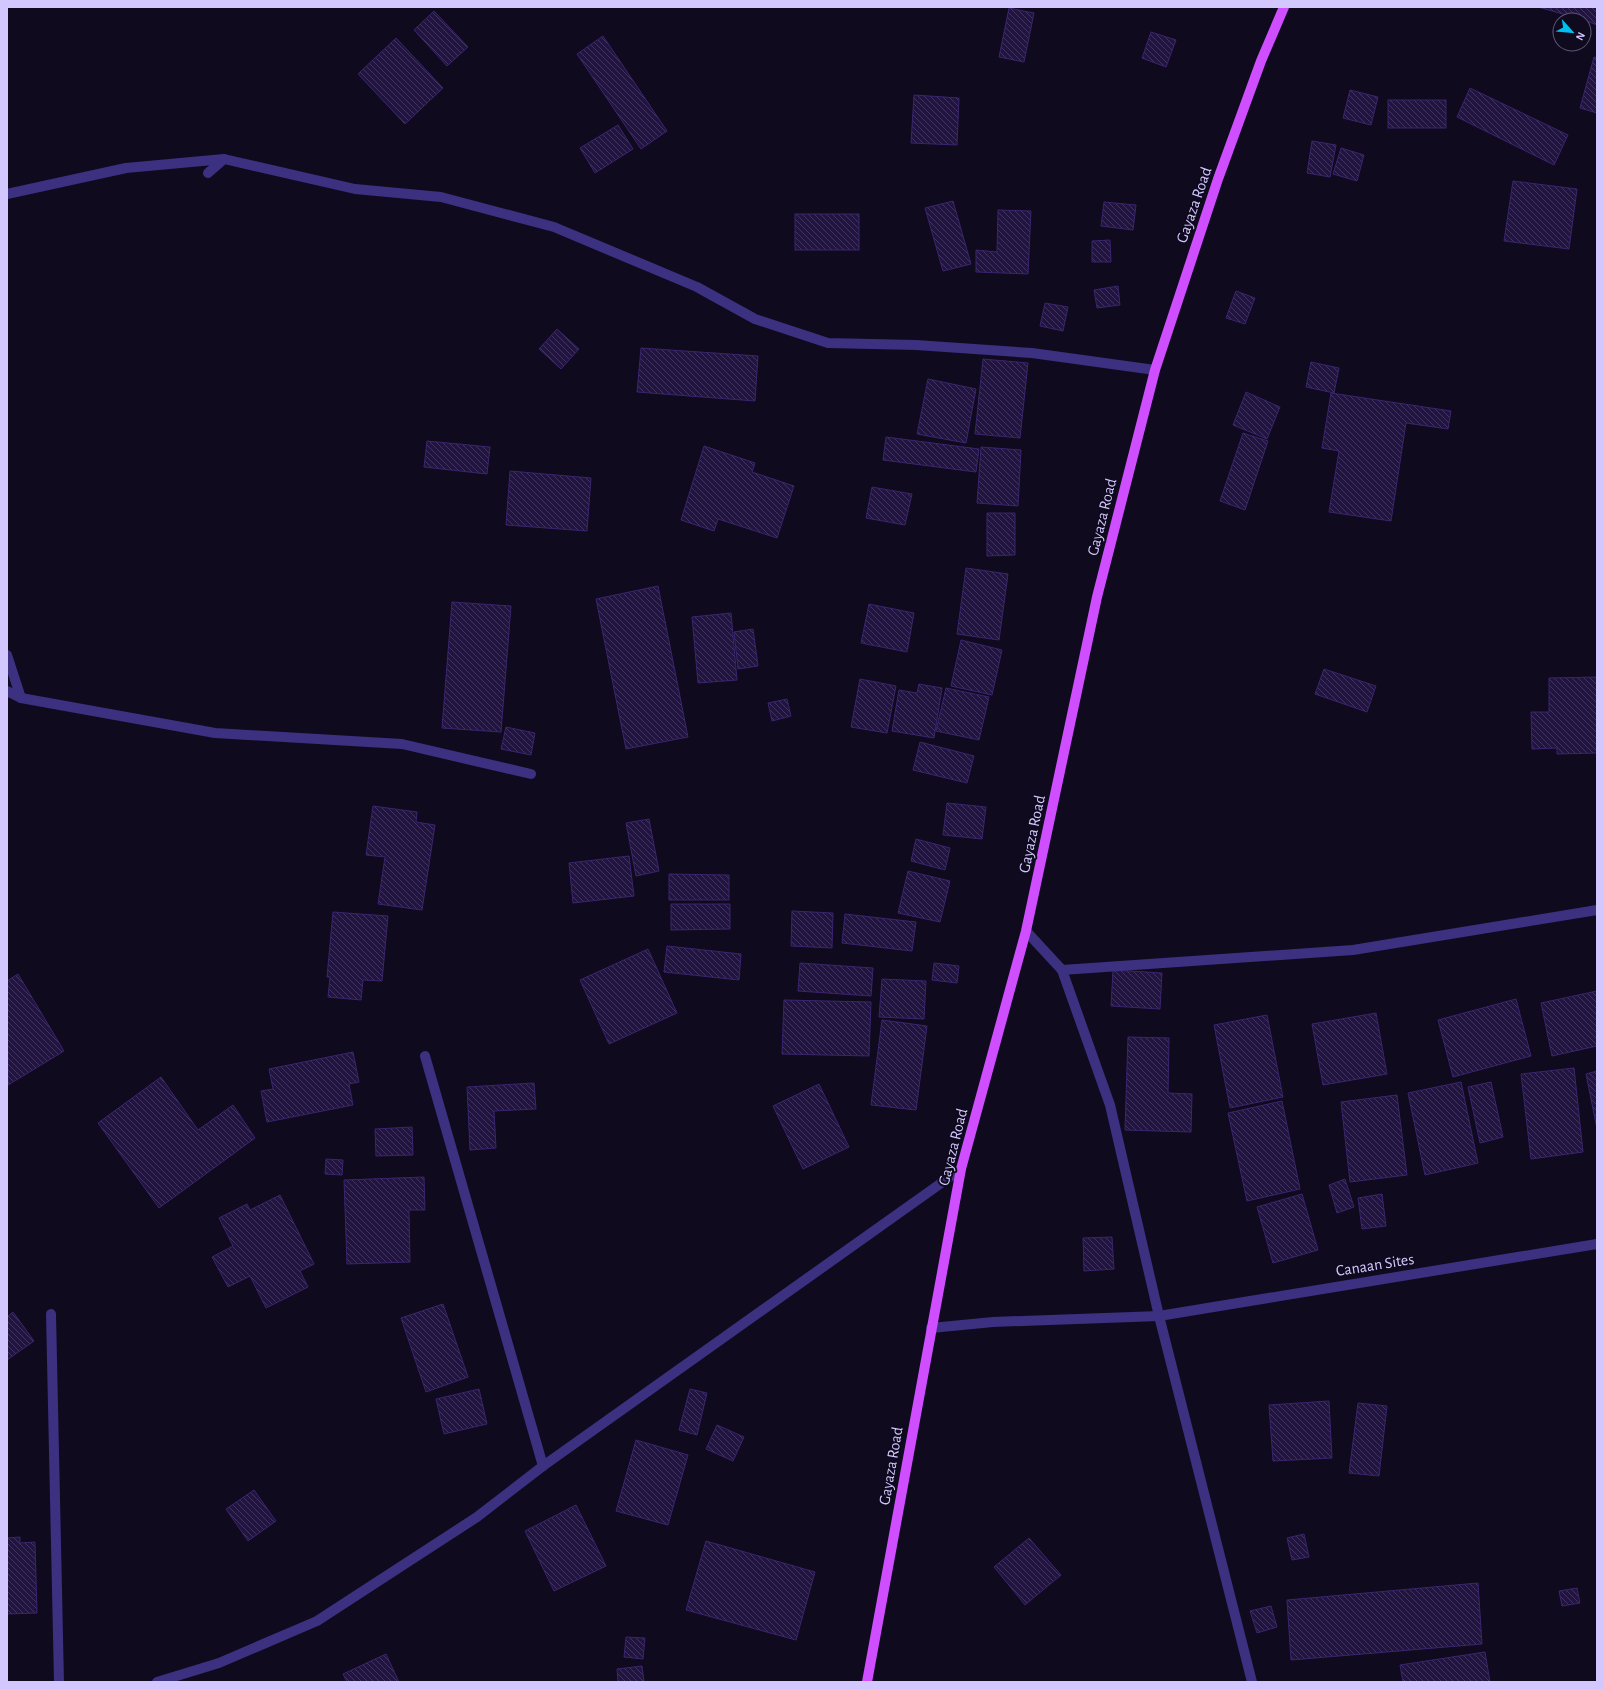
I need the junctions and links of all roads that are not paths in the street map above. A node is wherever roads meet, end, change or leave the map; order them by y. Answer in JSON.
{"nodes":[{"id":1,"x":1284,"y":7,"type":"edge"},
{"id":2,"x":224,"y":159,"type":"junction"},
{"id":3,"x":208,"y":172,"type":"dead end"},
{"id":4,"x":7,"y":194,"type":"edge"},
{"id":5,"x":1155,"y":370,"type":"junction"},
{"id":6,"x":7,"y":655,"type":"edge"},
{"id":7,"x":7,"y":691,"type":"edge"},
{"id":8,"x":21,"y":698,"type":"junction"},
{"id":9,"x":531,"y":774,"type":"dead end"},
{"id":10,"x":1597,"y":910,"type":"edge"},
{"id":11,"x":1026,"y":931,"type":"junction"},
{"id":12,"x":1062,"y":970,"type":"junction"},
{"id":13,"x":425,"y":1056,"type":"dead end"},
{"id":14,"x":961,"y":1169,"type":"junction"},
{"id":15,"x":1597,"y":1244,"type":"edge"},
{"id":16,"x":51,"y":1314,"type":"dead end"},
{"id":17,"x":1159,"y":1316,"type":"junction"},
{"id":18,"x":931,"y":1328,"type":"junction"},
{"id":19,"x":543,"y":1466,"type":"junction"},
{"id":20,"x":59,"y":1682,"type":"edge"},
{"id":21,"x":157,"y":1682,"type":"edge"},
{"id":22,"x":867,"y":1682,"type":"edge"},
{"id":23,"x":1252,"y":1682,"type":"edge"}],
"edges":[{"from":1,"to":5,"type":"main road","name":"Gayaza Road"},
{"from":2,"to":3,"type":"street"},
{"from":2,"to":4,"type":"street"},
{"from":2,"to":5,"type":"street"},
{"from":5,"to":11,"type":"main road","name":"Gayaza Road"},
{"from":6,"to":8,"type":"street"},
{"from":7,"to":8,"type":"street"},
{"from":8,"to":9,"type":"street"},
{"from":10,"to":12,"type":"street"},
{"from":11,"to":12,"type":"street"},
{"from":11,"to":14,"type":"main road","name":"Gayaza Road"},
{"from":12,"to":17,"type":"street"},
{"from":13,"to":19,"type":"street"},
{"from":14,"to":18,"type":"main road","name":"Gayaza Road"},
{"from":14,"to":19,"type":"street"},
{"from":15,"to":17,"type":"street","name":"Canaan Sites"},
{"from":16,"to":20,"type":"street"},
{"from":17,"to":18,"type":"street","name":"Canaan Sites"},
{"from":17,"to":23,"type":"street"},
{"from":18,"to":22,"type":"main road","name":"Gayaza Road"},
{"from":19,"to":21,"type":"street"}]}
